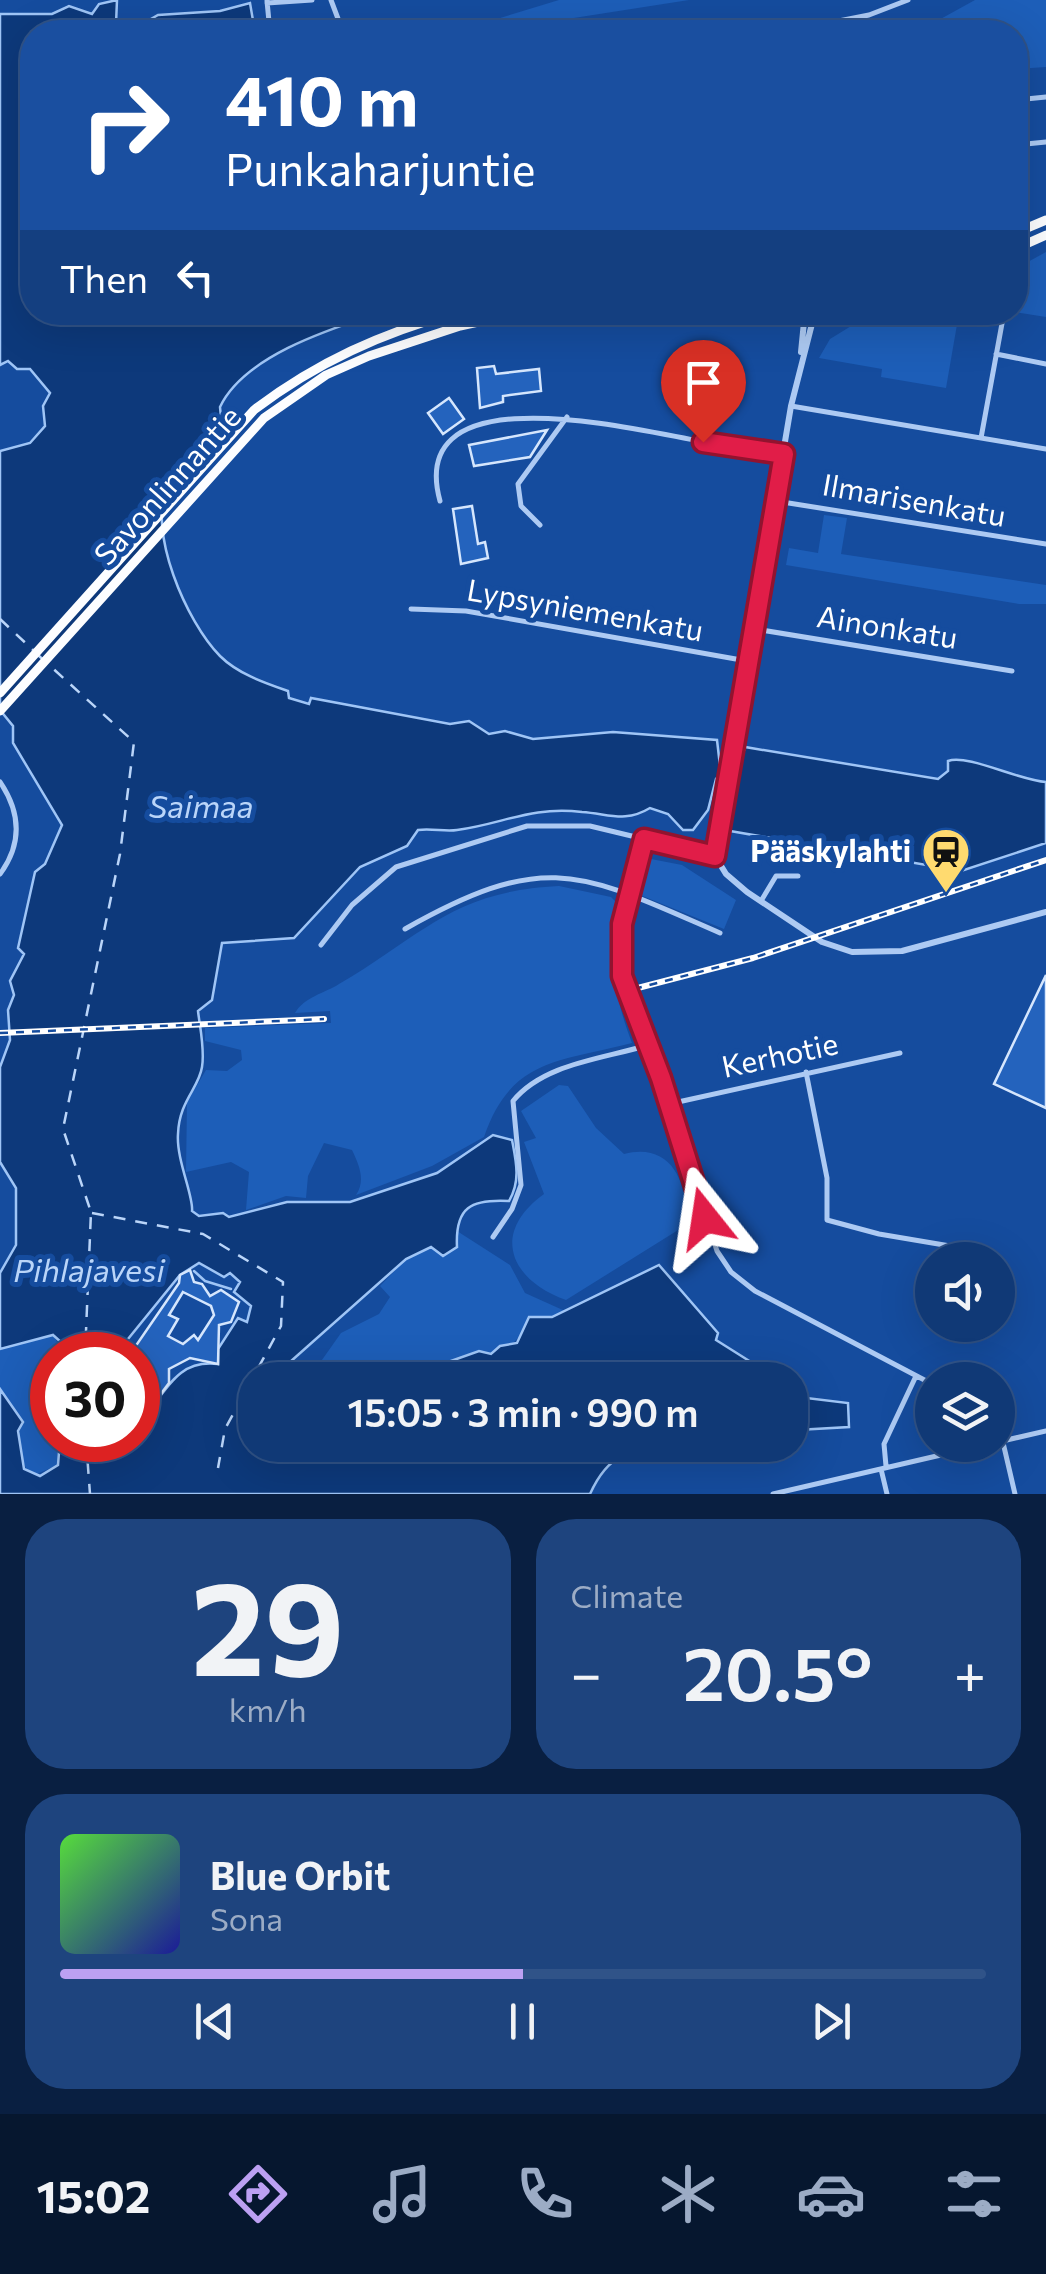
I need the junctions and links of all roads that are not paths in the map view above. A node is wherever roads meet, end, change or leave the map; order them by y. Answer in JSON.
{"nodes":[{"id":1,"x":312,"y":0,"type":"edge"},
{"id":2,"x":908,"y":0,"type":"edge"},
{"id":3,"x":267,"y":2,"type":"edge"},
{"id":4,"x":844,"y":20,"type":"edge"},
{"id":5,"x":415,"y":325,"type":"edge"},
{"id":6,"x":465,"y":325,"type":"edge"},
{"id":7,"x":804,"y":325,"type":"edge"},
{"id":8,"x":811,"y":325,"type":"edge"},
{"id":9,"x":1002,"y":325,"type":"edge"},
{"id":10,"x":996,"y":354,"type":"junction"},
{"id":11,"x":801,"y":358,"type":"junction"},
{"id":12,"x":1046,"y":364,"type":"edge"},
{"id":13,"x":791,"y":406,"type":"junction"},
{"id":14,"x":567,"y":417,"type":"junction"},
{"id":15,"x":982,"y":438,"type":"junction"},
{"id":16,"x":1046,"y":448,"type":"edge"},
{"id":17,"x":784,"y":454,"type":"junction"},
{"id":18,"x":440,"y":501,"type":"dead end"},
{"id":19,"x":776,"y":501,"type":"junction"},
{"id":20,"x":540,"y":525,"type":"dead end"},
{"id":21,"x":1046,"y":544,"type":"edge"},
{"id":22,"x":411,"y":609,"type":"dead end"},
{"id":23,"x":755,"y":629,"type":"junction"},
{"id":24,"x":750,"y":662,"type":"junction"},
{"id":25,"x":1012,"y":672,"type":"dead end"},
{"id":26,"x":0,"y":693,"type":"edge"},
{"id":27,"x":0,"y":711,"type":"edge"},
{"id":28,"x":0,"y":782,"type":"edge"},
{"id":29,"x":644,"y":839,"type":"junction"},
{"id":30,"x":715,"y":856,"type":"junction"},
{"id":31,"x":0,"y":874,"type":"edge"},
{"id":32,"x":798,"y":876,"type":"dead end"},
{"id":33,"x":629,"y":893,"type":"junction"},
{"id":34,"x":762,"y":901,"type":"junction"},
{"id":35,"x":1046,"y":912,"type":"edge"},
{"id":36,"x":406,"y":929,"type":"dead end"},
{"id":37,"x":720,"y":934,"type":"dead end"},
{"id":38,"x":321,"y":945,"type":"dead end"},
{"id":39,"x":648,"y":1045,"type":"junction"},
{"id":40,"x":900,"y":1053,"type":"dead end"},
{"id":41,"x":806,"y":1072,"type":"junction"},
{"id":42,"x":669,"y":1104,"type":"junction"},
{"id":43,"x":492,"y":1236,"type":"dead end"},
{"id":44,"x":927,"y":1242,"type":"edge"},
{"id":45,"x":915,"y":1375,"type":"edge"},
{"id":46,"x":915,"y":1378,"type":"edge"},
{"id":47,"x":1046,"y":1431,"type":"edge"},
{"id":48,"x":1015,"y":1438,"type":"edge"},
{"id":49,"x":915,"y":1461,"type":"edge"},
{"id":50,"x":1007,"y":1462,"type":"edge"},
{"id":51,"x":884,"y":1468,"type":"junction"},
{"id":52,"x":772,"y":1494,"type":"edge"},
{"id":53,"x":887,"y":1494,"type":"edge"},
{"id":54,"x":1015,"y":1494,"type":"edge"}],
"edges":[{"from":1,"to":3,"type":"street"},
{"from":2,"to":4,"type":"street"},
{"from":5,"to":26,"type":"highway","name":"Savonlinnantie"},
{"from":6,"to":27,"type":"highway","name":"Savonlinnantie"},
{"from":7,"to":11,"type":"street"},
{"from":8,"to":11,"type":"street"},
{"from":9,"to":10,"type":"street"},
{"from":10,"to":12,"type":"street"},
{"from":10,"to":15,"type":"street"},
{"from":11,"to":13,"type":"street"},
{"from":13,"to":15,"type":"street"},
{"from":13,"to":17,"type":"street"},
{"from":14,"to":17,"type":"street"},
{"from":14,"to":18,"type":"street"},
{"from":14,"to":20,"type":"street"},
{"from":15,"to":16,"type":"street"},
{"from":17,"to":19,"type":"street"},
{"from":19,"to":21,"type":"street","name":"Ilmarisenkatu"},
{"from":19,"to":23,"type":"street"},
{"from":22,"to":24,"type":"street","name":"Lypsyniemenkatu"},
{"from":23,"to":24,"type":"street"},
{"from":23,"to":25,"type":"street","name":"Ainonkatu"},
{"from":24,"to":30,"type":"street"},
{"from":28,"to":31,"type":"street"},
{"from":29,"to":30,"type":"street"},
{"from":29,"to":33,"type":"street"},
{"from":29,"to":38,"type":"street"},
{"from":30,"to":34,"type":"street"},
{"from":32,"to":34,"type":"street"},
{"from":33,"to":36,"type":"street"},
{"from":33,"to":37,"type":"street"},
{"from":33,"to":39,"type":"street"},
{"from":34,"to":35,"type":"street"},
{"from":39,"to":42,"type":"street"},
{"from":39,"to":43,"type":"street"},
{"from":40,"to":41,"type":"street","name":"Kerhotie"},
{"from":41,"to":42,"type":"street","name":"Kerhotie"},
{"from":41,"to":44,"type":"street"},
{"from":42,"to":45,"type":"street"},
{"from":46,"to":51,"type":"street"},
{"from":47,"to":48,"type":"street"},
{"from":49,"to":51,"type":"street"},
{"from":50,"to":54,"type":"street"},
{"from":51,"to":52,"type":"street"},
{"from":51,"to":53,"type":"street"}]}
